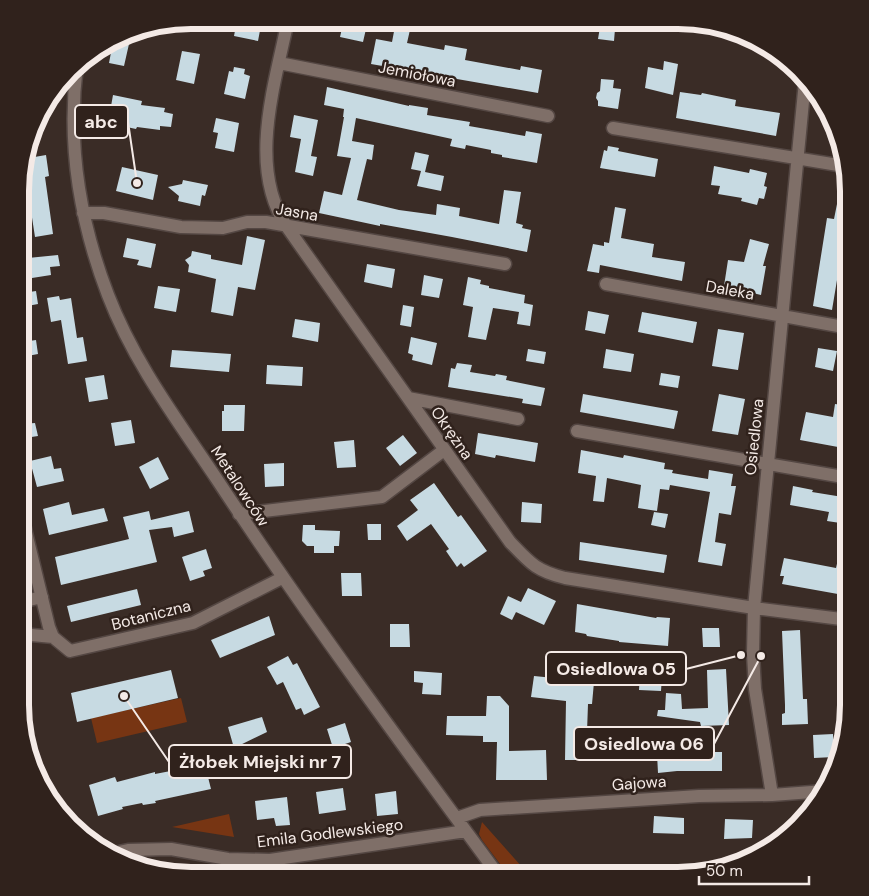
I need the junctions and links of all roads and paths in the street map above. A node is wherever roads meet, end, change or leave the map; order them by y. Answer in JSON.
{"nodes":[{"id":1,"x":286,"y":29,"type":"edge"},
{"id":2,"x":279,"y":63,"type":"junction"},
{"id":3,"x":76,"y":76,"type":"edge"},
{"id":4,"x":804,"y":89,"type":"edge"},
{"id":5,"x":548,"y":116,"type":"dead end"},
{"id":6,"x":613,"y":128,"type":"dead end"},
{"id":7,"x":798,"y":157,"type":"junction"},
{"id":8,"x":838,"y":165,"type":"edge"},
{"id":9,"x":83,"y":213,"type":"junction"},
{"id":10,"x":287,"y":226,"type":"junction"},
{"id":11,"x":505,"y":264,"type":"dead end"},
{"id":12,"x":606,"y":284,"type":"dead end"},
{"id":13,"x":783,"y":316,"type":"junction"},
{"id":14,"x":840,"y":326,"type":"edge"},
{"id":15,"x":408,"y":398,"type":"junction"},
{"id":16,"x":518,"y":419,"type":"dead end"},
{"id":17,"x":577,"y":431,"type":"dead end"},
{"id":18,"x":444,"y":450,"type":"junction"},
{"id":19,"x":768,"y":464,"type":"junction"},
{"id":20,"x":840,"y":476,"type":"edge"},
{"id":21,"x":239,"y":514,"type":"junction"},
{"id":22,"x":29,"y":544,"type":"edge"},
{"id":23,"x":282,"y":578,"type":"junction"},
{"id":24,"x":42,"y":597,"type":"junction"},
{"id":25,"x":29,"y":600,"type":"edge"},
{"id":26,"x":754,"y":608,"type":"junction"},
{"id":27,"x":840,"y":619,"type":"edge"},
{"id":28,"x":29,"y":634,"type":"edge"},
{"id":29,"x":53,"y":636,"type":"junction"},
{"id":30,"x":815,"y":792,"type":"edge"},
{"id":31,"x":772,"y":795,"type":"junction"},
{"id":32,"x":456,"y":818,"type":"junction"},
{"id":33,"x":466,"y":831,"type":"junction"},
{"id":34,"x":120,"y":852,"type":"edge"},
{"id":35,"x":493,"y":867,"type":"edge"}],
"edges":[{"from":1,"to":2,"type":"street","name":"Okrężna"},
{"from":2,"to":5,"type":"street","name":"Jemiołowa"},
{"from":2,"to":10,"type":"street","name":"Okrężna"},
{"from":3,"to":9,"type":"street","name":"Metalowców"},
{"from":4,"to":7,"type":"street","name":"Osiedlowa"},
{"from":6,"to":7,"type":"street"},
{"from":7,"to":8,"type":"street"},
{"from":7,"to":13,"type":"street","name":"Osiedlowa"},
{"from":9,"to":10,"type":"street","name":"Jasna"},
{"from":9,"to":21,"type":"street","name":"Metalowców"},
{"from":10,"to":11,"type":"street","name":"Jasna"},
{"from":10,"to":15,"type":"street","name":"Okrężna"},
{"from":12,"to":13,"type":"street","name":"Daleka"},
{"from":13,"to":14,"type":"street","name":"Daleka"},
{"from":13,"to":19,"type":"street","name":"Osiedlowa"},
{"from":15,"to":16,"type":"street"},
{"from":15,"to":18,"type":"street","name":"Okrężna"},
{"from":17,"to":19,"type":"street"},
{"from":18,"to":21,"type":"street"},
{"from":18,"to":26,"type":"street","name":"Okrężna"},
{"from":19,"to":20,"type":"street"},
{"from":19,"to":26,"type":"street","name":"Osiedlowa"},
{"from":21,"to":23,"type":"street","name":"Metalowców"},
{"from":22,"to":24,"type":"street"},
{"from":23,"to":29,"type":"street","name":"Botaniczna"},
{"from":23,"to":32,"type":"street","name":"Metalowców"},
{"from":24,"to":25,"type":"street"},
{"from":24,"to":29,"type":"street"},
{"from":26,"to":27,"type":"street","name":"Okrężna"},
{"from":26,"to":31,"type":"street","name":"Osiedlowa"},
{"from":28,"to":29,"type":"street"},
{"from":30,"to":31,"type":"street","name":"Gajowa"},
{"from":31,"to":32,"type":"street","name":"Gajowa"},
{"from":32,"to":33,"type":"street","name":"Metalowców"},
{"from":33,"to":34,"type":"street","name":"Emila Godlewskiego"},
{"from":33,"to":35,"type":"street","name":"Metalowców"}]}
